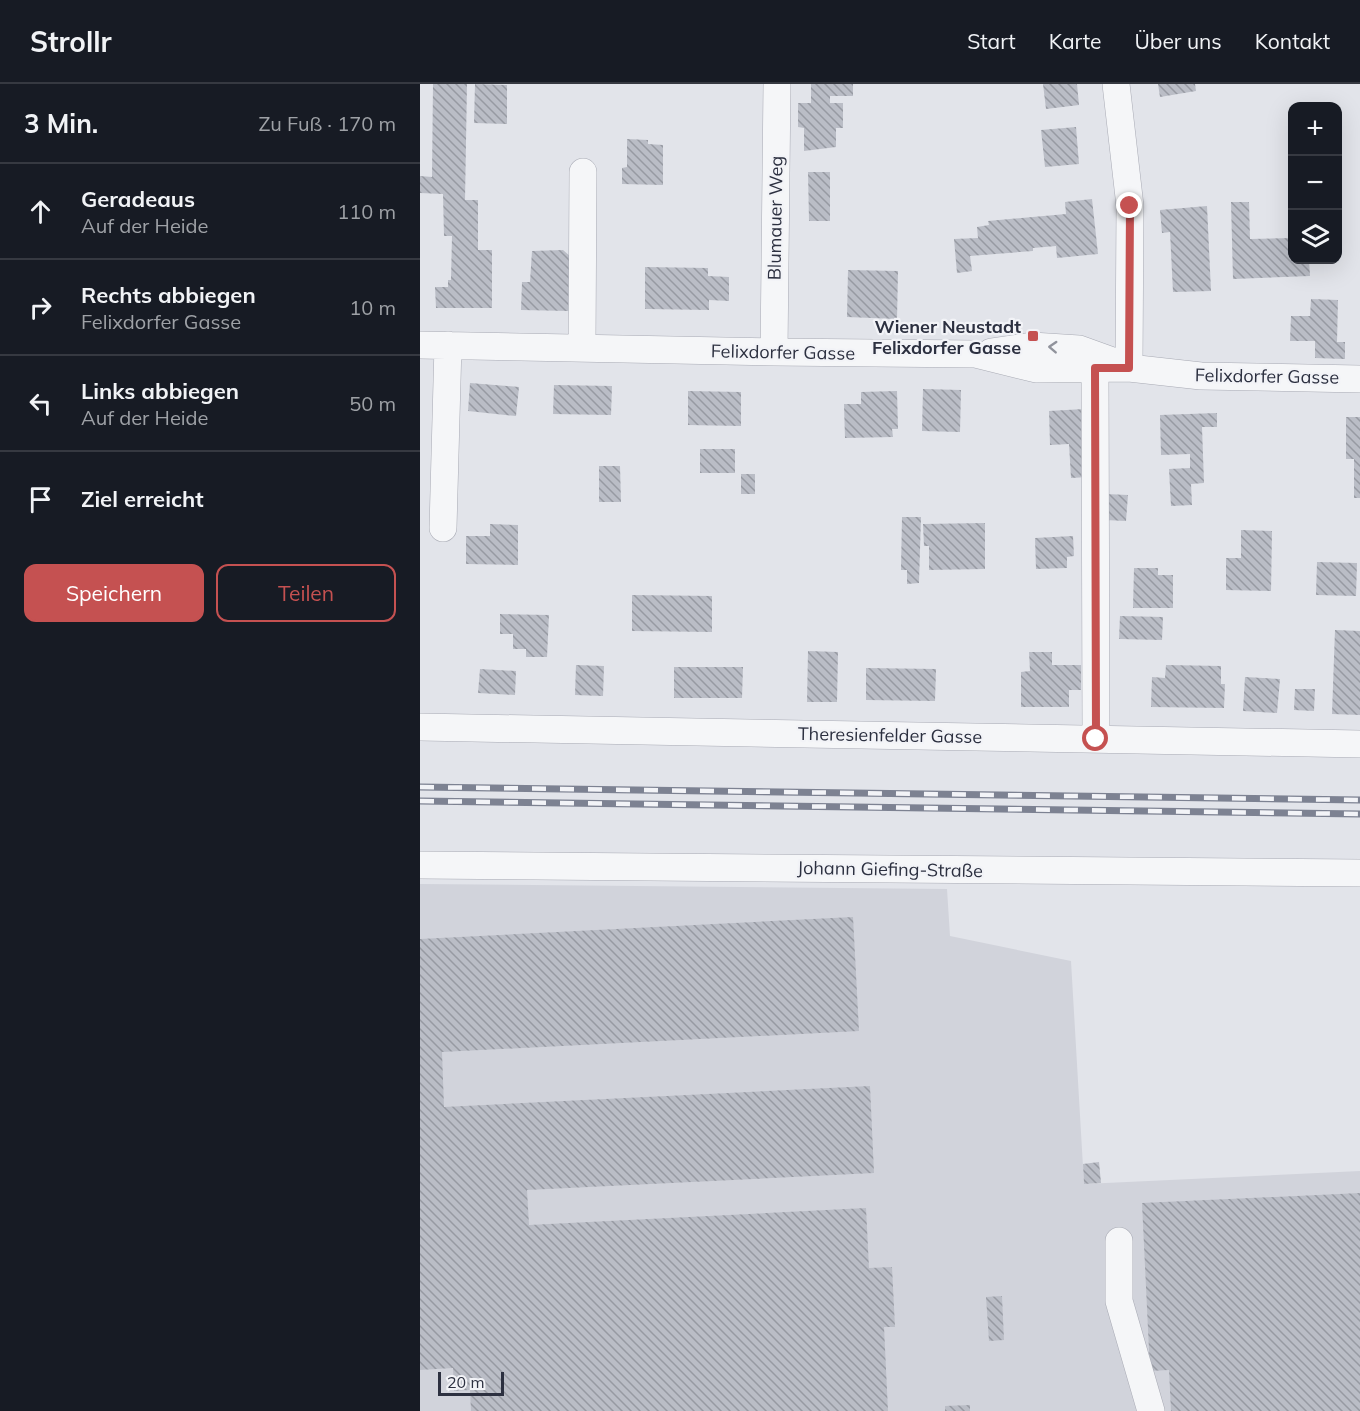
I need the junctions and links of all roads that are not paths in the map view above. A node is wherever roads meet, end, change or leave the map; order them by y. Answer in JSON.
{"nodes":[{"id":1,"x":777,"y":84,"type":"edge"},
{"id":2,"x":1116,"y":84,"type":"edge"},
{"id":3,"x":583,"y":172,"type":"dead end"},
{"id":4,"x":420,"y":345,"type":"edge"},
{"id":5,"x":448,"y":345,"type":"junction"},
{"id":6,"x":582,"y":348,"type":"junction"},
{"id":7,"x":774,"y":352,"type":"junction"},
{"id":8,"x":975,"y":354,"type":"junction"},
{"id":9,"x":1095,"y":368,"type":"junction"},
{"id":10,"x":1129,"y":368,"type":"junction"},
{"id":11,"x":1360,"y":378,"type":"edge"},
{"id":12,"x":443,"y":528,"type":"dead end"},
{"id":13,"x":420,"y":727,"type":"edge"},
{"id":14,"x":1096,"y":739,"type":"junction"},
{"id":15,"x":1360,"y":744,"type":"edge"},
{"id":16,"x":420,"y":865,"type":"edge"},
{"id":17,"x":1360,"y":873,"type":"edge"},
{"id":18,"x":1119,"y":1241,"type":"dead end"},
{"id":19,"x":1151,"y":1411,"type":"edge"}],
"edges":[{"from":1,"to":7,"type":"street","name":"Blumauer Weg"},
{"from":2,"to":10,"type":"street"},
{"from":3,"to":6,"type":"street"},
{"from":4,"to":5,"type":"street","name":"Felixdorfer Gasse"},
{"from":5,"to":6,"type":"street","name":"Felixdorfer Gasse"},
{"from":5,"to":12,"type":"street"},
{"from":6,"to":7,"type":"street","name":"Felixdorfer Gasse"},
{"from":7,"to":8,"type":"street","name":"Felixdorfer Gasse"},
{"from":8,"to":9,"type":"street","name":"Felixdorfer Gasse"},
{"from":10,"to":8,"type":"street","one_way":true},
{"from":9,"to":10,"type":"street","name":"Felixdorfer Gasse"},
{"from":9,"to":14,"type":"street"},
{"from":10,"to":11,"type":"street","name":"Felixdorfer Gasse"},
{"from":13,"to":14,"type":"street","name":"Theresienfelder Gasse"},
{"from":14,"to":15,"type":"street","name":"Theresienfelder Gasse"},
{"from":16,"to":17,"type":"street","name":"Johann Giefing-Straße"},
{"from":18,"to":19,"type":"street"}]}
